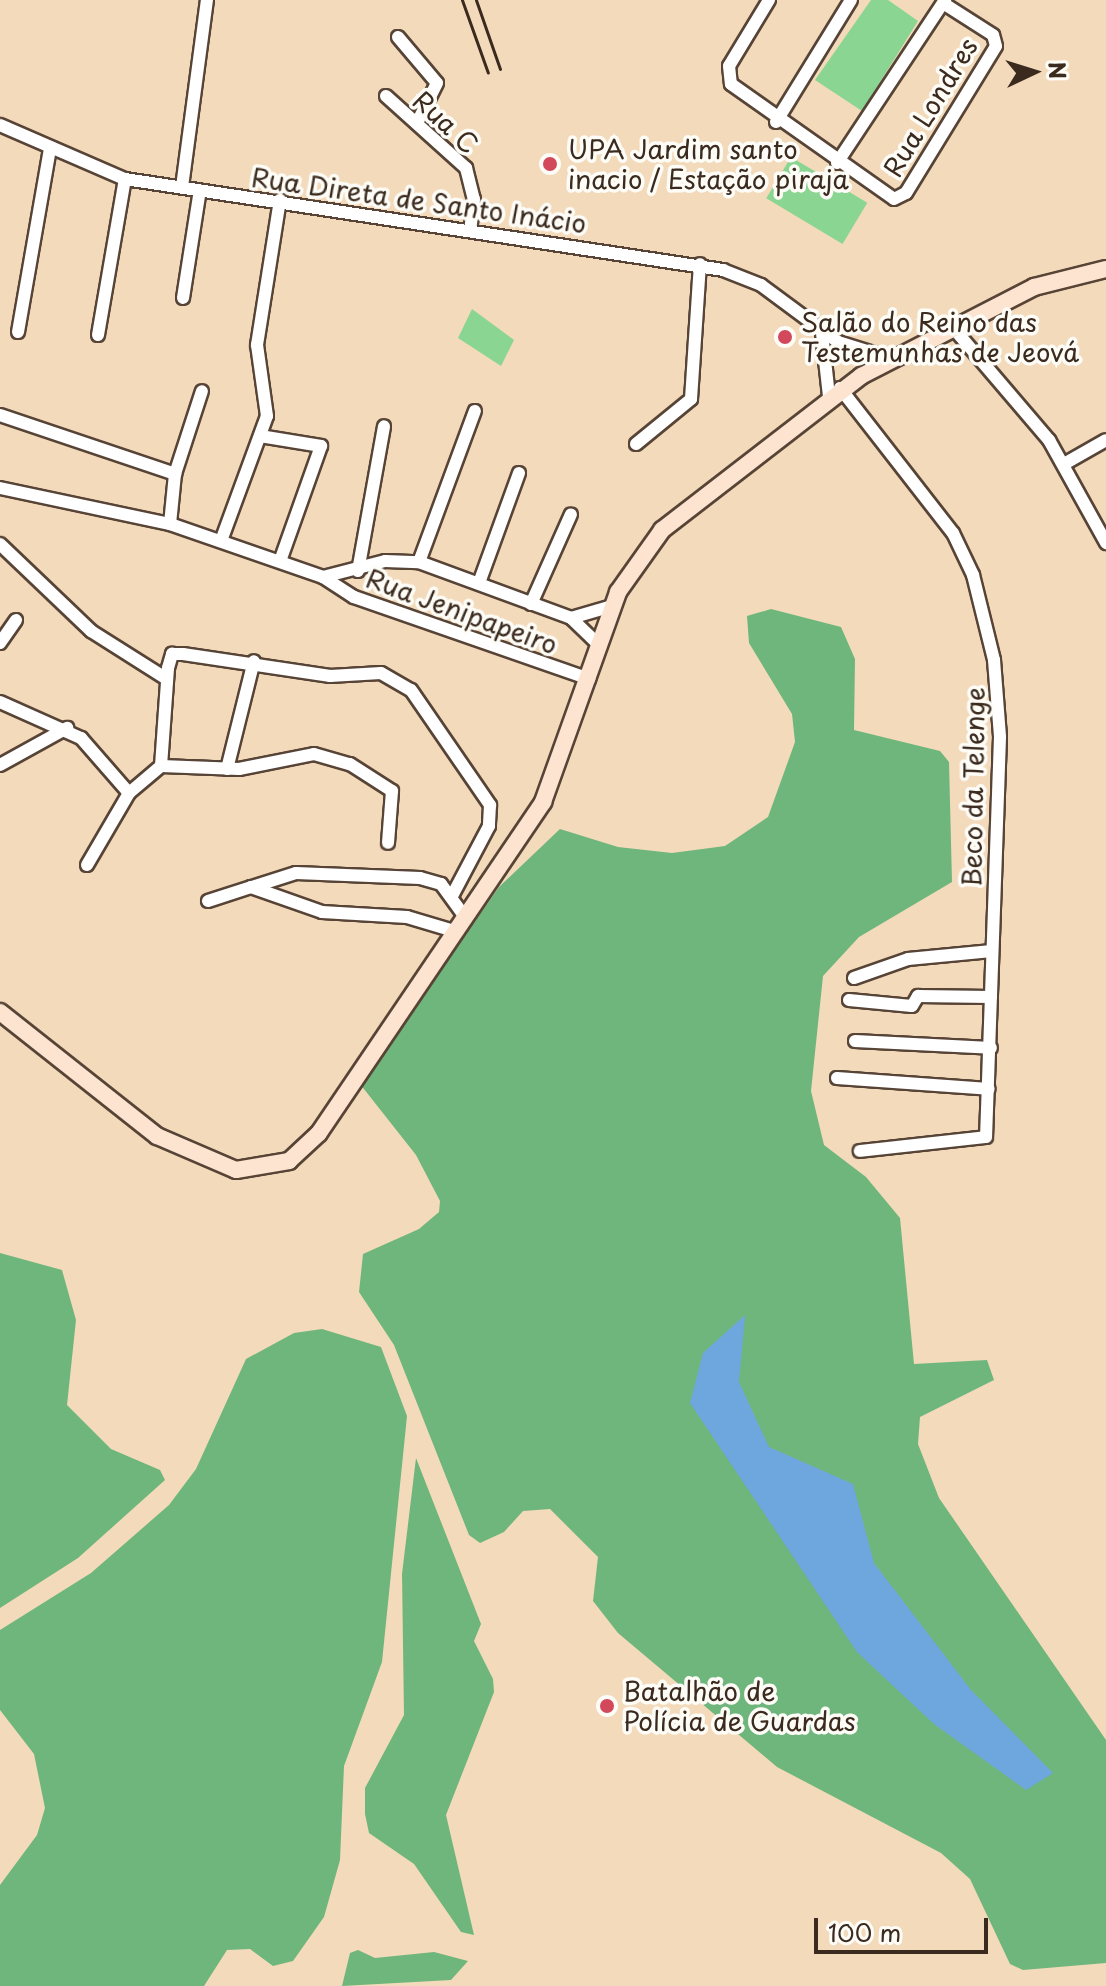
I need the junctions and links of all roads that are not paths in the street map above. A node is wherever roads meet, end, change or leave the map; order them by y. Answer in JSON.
{"nodes":[{"id":1,"x":207,"y":0,"type":"edge"},
{"id":2,"x":769,"y":0,"type":"edge"},
{"id":3,"x":851,"y":0,"type":"edge"},
{"id":4,"x":944,"y":2,"type":"edge"},
{"id":5,"x":398,"y":37,"type":"dead end"},
{"id":6,"x":386,"y":96,"type":"dead end"},
{"id":7,"x":776,"y":122,"type":"junction"},
{"id":8,"x":417,"y":123,"type":"junction"},
{"id":9,"x":0,"y":125,"type":"edge"},
{"id":10,"x":50,"y":148,"type":"junction"},
{"id":11,"x":837,"y":163,"type":"junction"},
{"id":12,"x":125,"y":179,"type":"junction"},
{"id":13,"x":182,"y":187,"type":"junction"},
{"id":14,"x":200,"y":190,"type":"junction"},
{"id":15,"x":280,"y":200,"type":"junction"},
{"id":16,"x":470,"y":230,"type":"junction"},
{"id":17,"x":700,"y":264,"type":"junction"},
{"id":18,"x":1106,"y":269,"type":"edge"},
{"id":19,"x":183,"y":298,"type":"dead end"},
{"id":20,"x":955,"y":330,"type":"junction"},
{"id":21,"x":18,"y":332,"type":"dead end"},
{"id":22,"x":822,"y":333,"type":"junction"},
{"id":23,"x":98,"y":335,"type":"dead end"},
{"id":24,"x":893,"y":359,"type":"junction"},
{"id":25,"x":202,"y":391,"type":"dead end"},
{"id":26,"x":834,"y":392,"type":"junction"},
{"id":27,"x":475,"y":411,"type":"dead end"},
{"id":28,"x":0,"y":415,"type":"edge"},
{"id":29,"x":384,"y":426,"type":"dead end"},
{"id":30,"x":260,"y":436,"type":"junction"},
{"id":31,"x":1106,"y":440,"type":"edge"},
{"id":32,"x":636,"y":444,"type":"dead end"},
{"id":33,"x":1064,"y":464,"type":"junction"},
{"id":34,"x":519,"y":473,"type":"dead end"},
{"id":35,"x":175,"y":474,"type":"junction"},
{"id":36,"x":0,"y":488,"type":"edge"},
{"id":37,"x":571,"y":514,"type":"dead end"},
{"id":38,"x":170,"y":524,"type":"junction"},
{"id":39,"x":221,"y":541,"type":"junction"},
{"id":40,"x":1106,"y":543,"type":"edge"},
{"id":41,"x":0,"y":544,"type":"edge"},
{"id":42,"x":280,"y":561,"type":"junction"},
{"id":43,"x":419,"y":562,"type":"junction"},
{"id":44,"x":358,"y":571,"type":"junction"},
{"id":45,"x":323,"y":577,"type":"junction"},
{"id":46,"x":479,"y":583,"type":"junction"},
{"id":47,"x":531,"y":604,"type":"junction"},
{"id":48,"x":612,"y":606,"type":"junction"},
{"id":49,"x":571,"y":618,"type":"junction"},
{"id":50,"x":16,"y":620,"type":"dead end"},
{"id":51,"x":0,"y":643,"type":"edge"},
{"id":52,"x":600,"y":646,"type":"junction"},
{"id":53,"x":254,"y":661,"type":"junction"},
{"id":54,"x":167,"y":679,"type":"junction"},
{"id":55,"x":589,"y":679,"type":"junction"},
{"id":56,"x":0,"y":702,"type":"edge"},
{"id":57,"x":67,"y":728,"type":"junction"},
{"id":58,"x":0,"y":765,"type":"edge"},
{"id":59,"x":161,"y":766,"type":"junction"},
{"id":60,"x":227,"y":769,"type":"junction"},
{"id":61,"x":129,"y":793,"type":"junction"},
{"id":62,"x":388,"y":843,"type":"dead end"},
{"id":63,"x":87,"y":865,"type":"dead end"},
{"id":64,"x":251,"y":887,"type":"junction"},
{"id":65,"x":452,"y":896,"type":"junction"},
{"id":66,"x":208,"y":901,"type":"dead end"},
{"id":67,"x":464,"y":916,"type":"junction"},
{"id":68,"x":454,"y":931,"type":"junction"},
{"id":69,"x":992,"y":951,"type":"junction"},
{"id":70,"x":854,"y":978,"type":"dead end"},
{"id":71,"x":991,"y":997,"type":"junction"},
{"id":72,"x":849,"y":1000,"type":"dead end"},
{"id":73,"x":0,"y":1012,"type":"edge"},
{"id":74,"x":855,"y":1041,"type":"dead end"},
{"id":75,"x":991,"y":1048,"type":"junction"},
{"id":76,"x":837,"y":1078,"type":"dead end"},
{"id":77,"x":989,"y":1089,"type":"junction"},
{"id":78,"x":860,"y":1151,"type":"dead end"}],
"edges":[{"from":1,"to":13,"type":"street"},
{"from":2,"to":7,"type":"street","name":"Rua Londres"},
{"from":3,"to":7,"type":"street"},
{"from":4,"to":11,"type":"street"},
{"from":4,"to":11,"type":"street","name":"Rua Londres"},
{"from":5,"to":8,"type":"street"},
{"from":6,"to":8,"type":"street","name":"Rua C"},
{"from":7,"to":11,"type":"street","name":"Rua Londres"},
{"from":8,"to":16,"type":"street","name":"Rua C"},
{"from":9,"to":10,"type":"street","name":"Rua Direta de Santo Inácio"},
{"from":10,"to":12,"type":"street","name":"Rua Direta de Santo Inácio"},
{"from":10,"to":21,"type":"street"},
{"from":12,"to":13,"type":"street","name":"Rua Direta de Santo Inácio"},
{"from":12,"to":23,"type":"street"},
{"from":13,"to":14,"type":"street","name":"Rua Direta de Santo Inácio"},
{"from":14,"to":15,"type":"street","name":"Rua Direta de Santo Inácio"},
{"from":14,"to":19,"type":"street"},
{"from":15,"to":16,"type":"street","name":"Rua Direta de Santo Inácio"},
{"from":15,"to":30,"type":"street"},
{"from":16,"to":17,"type":"street","name":"Rua Direta de Santo Inácio"},
{"from":17,"to":22,"type":"street","name":"Rua Direta de Santo Inácio"},
{"from":17,"to":32,"type":"street"},
{"from":18,"to":20,"type":"main road"},
{"from":20,"to":24,"type":"main road"},
{"from":20,"to":33,"type":"street"},
{"from":22,"to":24,"type":"street","name":"Rua Direta de Santo Inácio"},
{"from":22,"to":26,"type":"street"},
{"from":24,"to":26,"type":"main road"},
{"from":25,"to":35,"type":"street"},
{"from":26,"to":48,"type":"main road"},
{"from":26,"to":69,"type":"street","name":"Beco da Telenge"},
{"from":27,"to":43,"type":"street"},
{"from":28,"to":35,"type":"street"},
{"from":29,"to":44,"type":"street"},
{"from":30,"to":39,"type":"street"},
{"from":30,"to":42,"type":"street"},
{"from":31,"to":33,"type":"street"},
{"from":33,"to":40,"type":"street"},
{"from":34,"to":46,"type":"street"},
{"from":35,"to":38,"type":"street"},
{"from":36,"to":38,"type":"street","name":"Rua Jenipapeiro"},
{"from":37,"to":47,"type":"street"},
{"from":38,"to":39,"type":"street","name":"Rua Jenipapeiro"},
{"from":39,"to":42,"type":"street","name":"Rua Jenipapeiro"},
{"from":41,"to":54,"type":"street"},
{"from":42,"to":45,"type":"street","name":"Rua Jenipapeiro"},
{"from":43,"to":44,"type":"street"},
{"from":43,"to":46,"type":"street"},
{"from":44,"to":45,"type":"street"},
{"from":45,"to":55,"type":"street","name":"Rua Jenipapeiro"},
{"from":46,"to":47,"type":"street"},
{"from":47,"to":49,"type":"street"},
{"from":48,"to":49,"type":"street"},
{"from":48,"to":52,"type":"main road"},
{"from":49,"to":52,"type":"street"},
{"from":50,"to":51,"type":"street"},
{"from":52,"to":55,"type":"main road"},
{"from":53,"to":54,"type":"street"},
{"from":53,"to":60,"type":"street"},
{"from":53,"to":65,"type":"street"},
{"from":54,"to":59,"type":"street"},
{"from":55,"to":67,"type":"main road"},
{"from":56,"to":57,"type":"street"},
{"from":57,"to":58,"type":"street"},
{"from":57,"to":61,"type":"street"},
{"from":59,"to":60,"type":"street"},
{"from":59,"to":61,"type":"street"},
{"from":60,"to":62,"type":"street"},
{"from":61,"to":63,"type":"street"},
{"from":64,"to":65,"type":"street"},
{"from":64,"to":66,"type":"street"},
{"from":64,"to":68,"type":"street"},
{"from":65,"to":67,"type":"street"},
{"from":67,"to":68,"type":"main road"},
{"from":68,"to":73,"type":"main road"},
{"from":69,"to":70,"type":"street"},
{"from":69,"to":71,"type":"street","name":"Beco da Telenge"},
{"from":71,"to":72,"type":"street"},
{"from":71,"to":75,"type":"street","name":"Beco da Telenge"},
{"from":74,"to":75,"type":"street"},
{"from":75,"to":77,"type":"street","name":"Beco da Telenge"},
{"from":76,"to":77,"type":"street"},
{"from":77,"to":78,"type":"street","name":"Beco da Telenge"}]}
